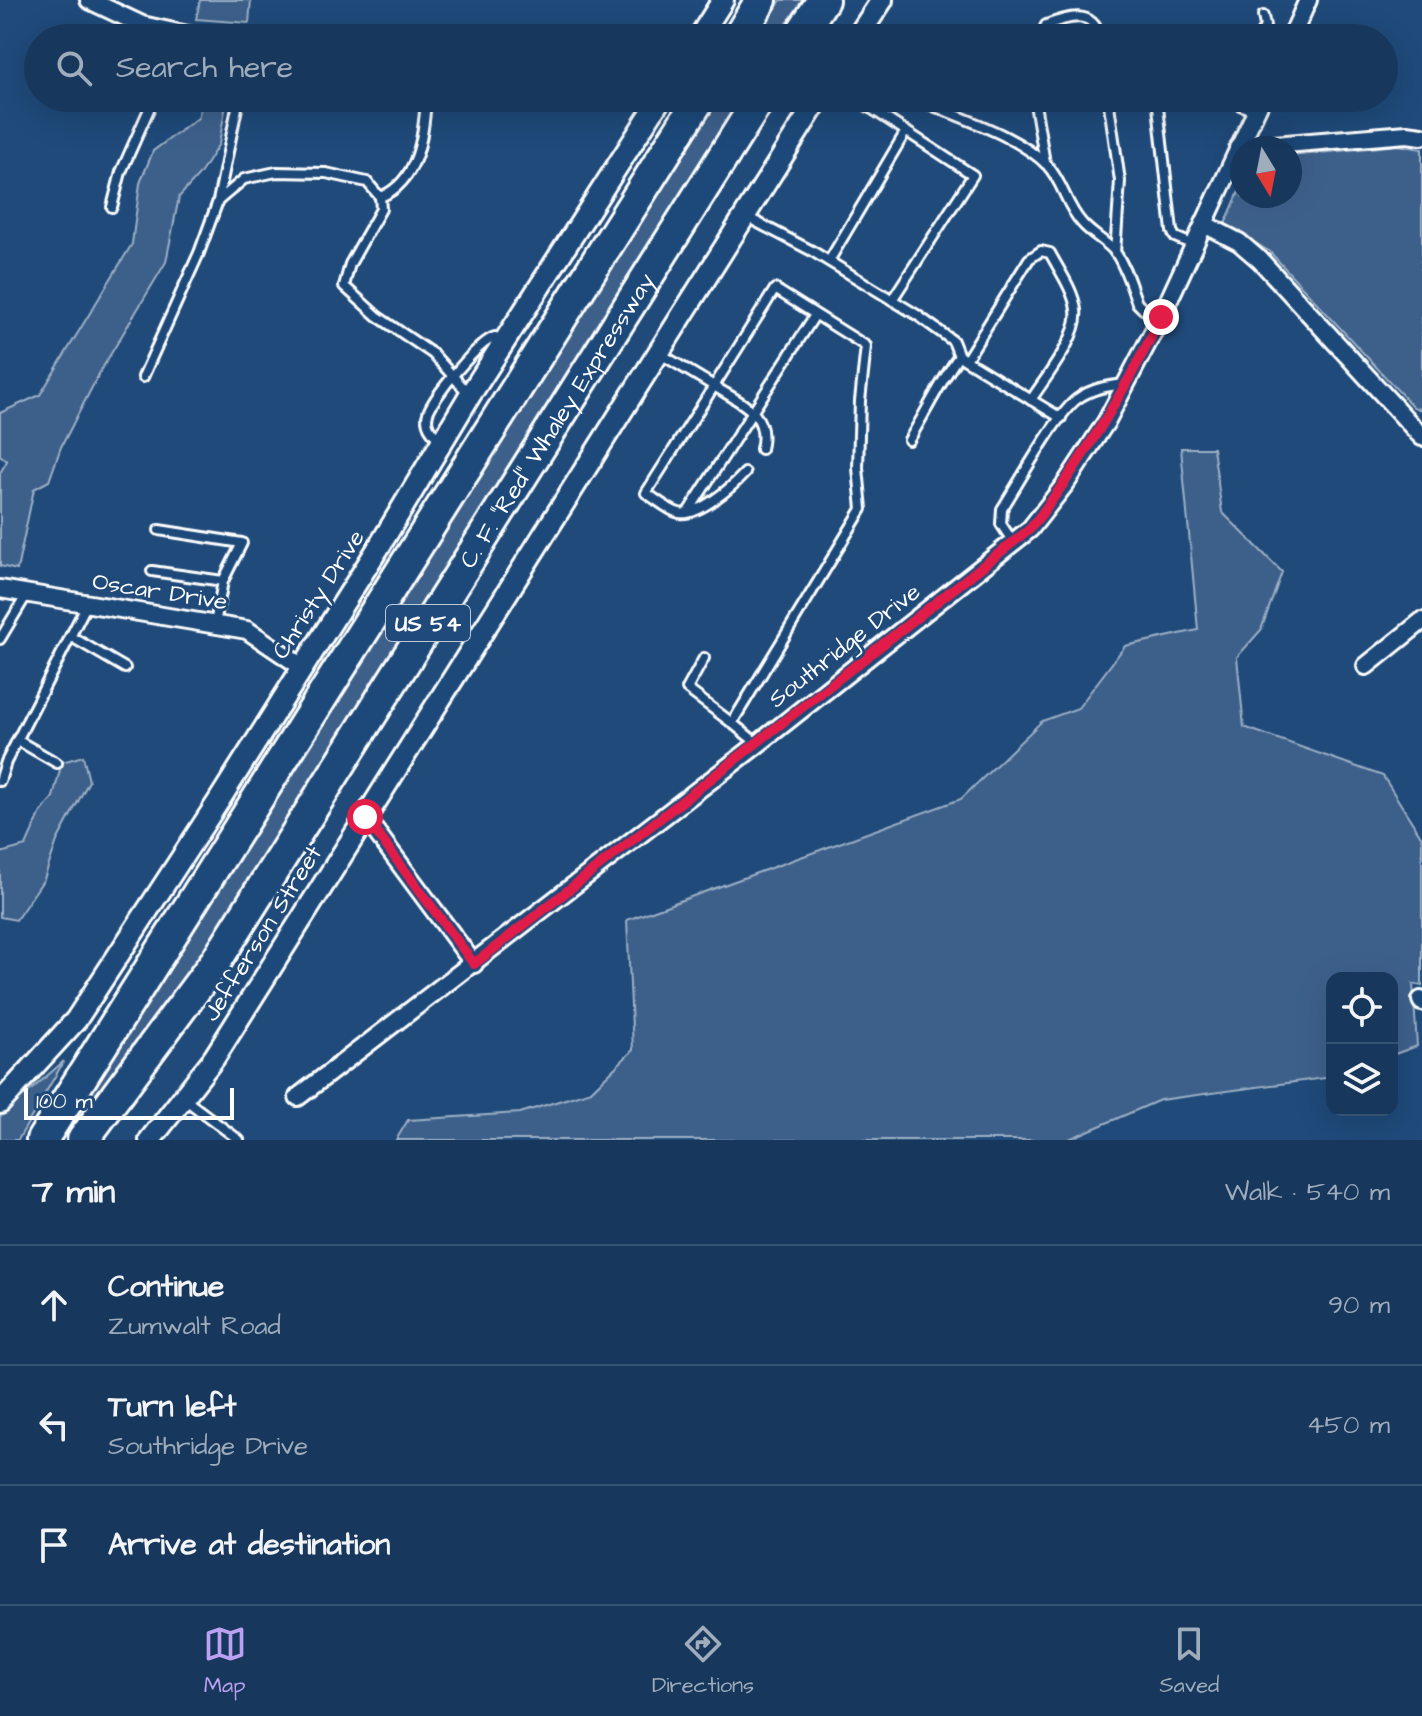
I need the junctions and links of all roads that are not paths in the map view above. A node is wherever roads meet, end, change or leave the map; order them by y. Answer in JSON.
{"nodes":[{"id":1,"x":723,"y":0,"type":"edge"},
{"id":2,"x":761,"y":0,"type":"edge"},
{"id":3,"x":823,"y":0,"type":"edge"},
{"id":4,"x":882,"y":0,"type":"edge"},
{"id":5,"x":1308,"y":0,"type":"edge"},
{"id":6,"x":95,"y":2,"type":"edge"},
{"id":7,"x":1263,"y":16,"type":"dead end"},
{"id":8,"x":140,"y":24,"type":"edge"},
{"id":9,"x":708,"y":24,"type":"edge"},
{"id":10,"x":746,"y":24,"type":"edge"},
{"id":11,"x":807,"y":24,"type":"edge"},
{"id":12,"x":866,"y":24,"type":"edge"},
{"id":13,"x":1049,"y":24,"type":"edge"},
{"id":14,"x":1095,"y":24,"type":"edge"},
{"id":15,"x":1265,"y":24,"type":"edge"},
{"id":16,"x":1297,"y":24,"type":"edge"},
{"id":17,"x":148,"y":112,"type":"edge"},
{"id":18,"x":236,"y":112,"type":"edge"},
{"id":19,"x":425,"y":112,"type":"edge"},
{"id":20,"x":652,"y":112,"type":"edge"},
{"id":21,"x":691,"y":112,"type":"edge"},
{"id":22,"x":751,"y":112,"type":"edge"},
{"id":23,"x":810,"y":112,"type":"edge"},
{"id":24,"x":877,"y":112,"type":"edge"},
{"id":25,"x":947,"y":112,"type":"edge"},
{"id":26,"x":1036,"y":112,"type":"edge"},
{"id":27,"x":1110,"y":112,"type":"edge"},
{"id":28,"x":1159,"y":112,"type":"edge"},
{"id":29,"x":1256,"y":112,"type":"edge"},
{"id":30,"x":906,"y":131,"type":"junction"},
{"id":31,"x":1244,"y":136,"type":"edge"},
{"id":32,"x":1422,"y":136,"type":"edge"},
{"id":33,"x":1302,"y":143,"type":"edge"},
{"id":34,"x":1045,"y":163,"type":"junction"},
{"id":35,"x":1230,"y":166,"type":"edge"},
{"id":36,"x":380,"y":197,"type":"junction"},
{"id":37,"x":218,"y":201,"type":"junction"},
{"id":38,"x":112,"y":207,"type":"dead end"},
{"id":39,"x":744,"y":216,"type":"junction"},
{"id":40,"x":1204,"y":224,"type":"junction"},
{"id":41,"x":1194,"y":246,"type":"junction"},
{"id":42,"x":1115,"y":253,"type":"junction"},
{"id":43,"x":829,"y":261,"type":"junction"},
{"id":44,"x":892,"y":300,"type":"junction"},
{"id":45,"x":815,"y":315,"type":"junction"},
{"id":46,"x":1161,"y":317,"type":"junction"},
{"id":47,"x":505,"y":341,"type":"junction"},
{"id":48,"x":658,"y":352,"type":"junction"},
{"id":49,"x":962,"y":358,"type":"junction"},
{"id":50,"x":143,"y":377,"type":"dead end"},
{"id":51,"x":454,"y":377,"type":"junction"},
{"id":52,"x":1126,"y":384,"type":"junction"},
{"id":53,"x":714,"y":386,"type":"junction"},
{"id":54,"x":470,"y":395,"type":"junction"},
{"id":55,"x":1031,"y":400,"type":"junction"},
{"id":56,"x":754,"y":412,"type":"junction"},
{"id":57,"x":1061,"y":418,"type":"junction"},
{"id":58,"x":1420,"y":432,"type":"edge"},
{"id":59,"x":909,"y":440,"type":"dead end"},
{"id":60,"x":442,"y":442,"type":"junction"},
{"id":61,"x":761,"y":449,"type":"dead end"},
{"id":62,"x":745,"y":473,"type":"dead end"},
{"id":63,"x":687,"y":513,"type":"junction"},
{"id":64,"x":159,"y":530,"type":"dead end"},
{"id":65,"x":1013,"y":542,"type":"junction"},
{"id":66,"x":152,"y":571,"type":"dead end"},
{"id":67,"x":223,"y":581,"type":"junction"},
{"id":68,"x":0,"y":589,"type":"edge"},
{"id":69,"x":27,"y":593,"type":"junction"},
{"id":70,"x":87,"y":603,"type":"junction"},
{"id":71,"x":1422,"y":621,"type":"edge"},
{"id":72,"x":215,"y":624,"type":"junction"},
{"id":73,"x":70,"y":636,"type":"junction"},
{"id":74,"x":0,"y":639,"type":"edge"},
{"id":75,"x":704,"y":658,"type":"dead end"},
{"id":76,"x":1366,"y":666,"type":"dead end"},
{"id":77,"x":302,"y":667,"type":"junction"},
{"id":78,"x":125,"y":668,"type":"dead end"},
{"id":79,"x":732,"y":723,"type":"junction"},
{"id":80,"x":17,"y":740,"type":"junction"},
{"id":81,"x":758,"y":744,"type":"junction"},
{"id":82,"x":3,"y":761,"type":"edge"},
{"id":83,"x":57,"y":763,"type":"dead end"},
{"id":84,"x":0,"y":781,"type":"edge"},
{"id":85,"x":365,"y":817,"type":"junction"},
{"id":86,"x":474,"y":964,"type":"junction"},
{"id":87,"x":298,"y":1097,"type":"dead end"},
{"id":88,"x":183,"y":1098,"type":"junction"},
{"id":89,"x":0,"y":1103,"type":"edge"},
{"id":90,"x":42,"y":1140,"type":"edge"},
{"id":91,"x":83,"y":1140,"type":"edge"},
{"id":92,"x":150,"y":1140,"type":"edge"},
{"id":93,"x":239,"y":1140,"type":"edge"}],
"edges":[{"from":1,"to":9,"type":"street"},
{"from":2,"to":10,"type":"highway"},
{"from":3,"to":11,"type":"highway"},
{"from":4,"to":12,"type":"street"},
{"from":5,"to":16,"type":"street"},
{"from":6,"to":8,"type":"street"},
{"from":7,"to":15,"type":"lane"},
{"from":13,"to":14,"type":"lane"},
{"from":17,"to":38,"type":"lane"},
{"from":18,"to":37,"type":"lane"},
{"from":19,"to":36,"type":"lane"},
{"from":20,"to":47,"type":"street","name":"Christy Drive"},
{"from":21,"to":90,"type":"highway","name":"C. F. “Red” Whaley Expressway","number":"US 54"},
{"from":22,"to":91,"type":"highway","name":"C. F. “Red” Whaley Expressway","number":"US 54"},
{"from":23,"to":39,"type":"street","name":"Jefferson Street"},
{"from":24,"to":30,"type":"lane"},
{"from":25,"to":34,"type":"lane"},
{"from":26,"to":34,"type":"lane"},
{"from":27,"to":42,"type":"lane"},
{"from":28,"to":41,"type":"lane"},
{"from":29,"to":31,"type":"street","name":"Southridge Drive"},
{"from":30,"to":43,"type":"lane"},
{"from":30,"to":44,"type":"lane"},
{"from":32,"to":33,"type":"street"},
{"from":34,"to":42,"type":"lane"},
{"from":35,"to":40,"type":"street","name":"Southridge Drive"},
{"from":36,"to":37,"type":"lane"},
{"from":36,"to":51,"type":"lane"},
{"from":37,"to":50,"type":"lane"},
{"from":39,"to":43,"type":"lane"},
{"from":39,"to":48,"type":"street","name":"Jefferson Street"},
{"from":40,"to":41,"type":"street","name":"Southridge Drive"},
{"from":40,"to":58,"type":"street"},
{"from":41,"to":46,"type":"street","name":"Southridge Drive"},
{"from":42,"to":46,"type":"lane"},
{"from":43,"to":44,"type":"lane"},
{"from":44,"to":49,"type":"lane"},
{"from":45,"to":53,"type":"lane"},
{"from":45,"to":56,"type":"lane"},
{"from":45,"to":79,"type":"lane"},
{"from":46,"to":52,"type":"street","name":"Southridge Drive"},
{"from":47,"to":51,"type":"lane"},
{"from":47,"to":54,"type":"street","name":"Christy Drive"},
{"from":48,"to":53,"type":"lane"},
{"from":48,"to":85,"type":"street","name":"Jefferson Street"},
{"from":49,"to":55,"type":"lane"},
{"from":49,"to":55,"type":"lane"},
{"from":49,"to":59,"type":"lane"},
{"from":51,"to":54,"type":"lane"},
{"from":51,"to":60,"type":"lane"},
{"from":52,"to":57,"type":"lane"},
{"from":52,"to":65,"type":"street","name":"Southridge Drive"},
{"from":53,"to":56,"type":"lane"},
{"from":53,"to":63,"type":"lane"},
{"from":54,"to":60,"type":"street","name":"Christy Drive"},
{"from":55,"to":57,"type":"lane"},
{"from":56,"to":61,"type":"lane"},
{"from":56,"to":63,"type":"lane"},
{"from":57,"to":65,"type":"lane"},
{"from":60,"to":77,"type":"street","name":"Christy Drive"},
{"from":62,"to":63,"type":"lane"},
{"from":64,"to":67,"type":"lane"},
{"from":65,"to":81,"type":"street","name":"Southridge Drive"},
{"from":66,"to":67,"type":"lane"},
{"from":67,"to":72,"type":"lane"},
{"from":68,"to":69,"type":"street","name":"Oscar Drive"},
{"from":69,"to":70,"type":"street","name":"Oscar Drive"},
{"from":69,"to":74,"type":"lane"},
{"from":70,"to":72,"type":"street","name":"Oscar Drive"},
{"from":70,"to":73,"type":"lane"},
{"from":71,"to":76,"type":"street"},
{"from":72,"to":77,"type":"street","name":"Oscar Drive"},
{"from":73,"to":78,"type":"lane"},
{"from":73,"to":80,"type":"lane"},
{"from":75,"to":79,"type":"lane"},
{"from":77,"to":89,"type":"street","name":"Christy Drive"},
{"from":79,"to":81,"type":"lane"},
{"from":80,"to":82,"type":"lane"},
{"from":80,"to":83,"type":"lane"},
{"from":81,"to":86,"type":"street","name":"Southridge Drive"},
{"from":82,"to":84,"type":"lane"},
{"from":85,"to":86,"type":"street"},
{"from":85,"to":88,"type":"street","name":"Jefferson Street"},
{"from":86,"to":87,"type":"street","name":"Southridge Drive"},
{"from":88,"to":92,"type":"street","name":"Jefferson Street"},
{"from":88,"to":93,"type":"lane"}]}
